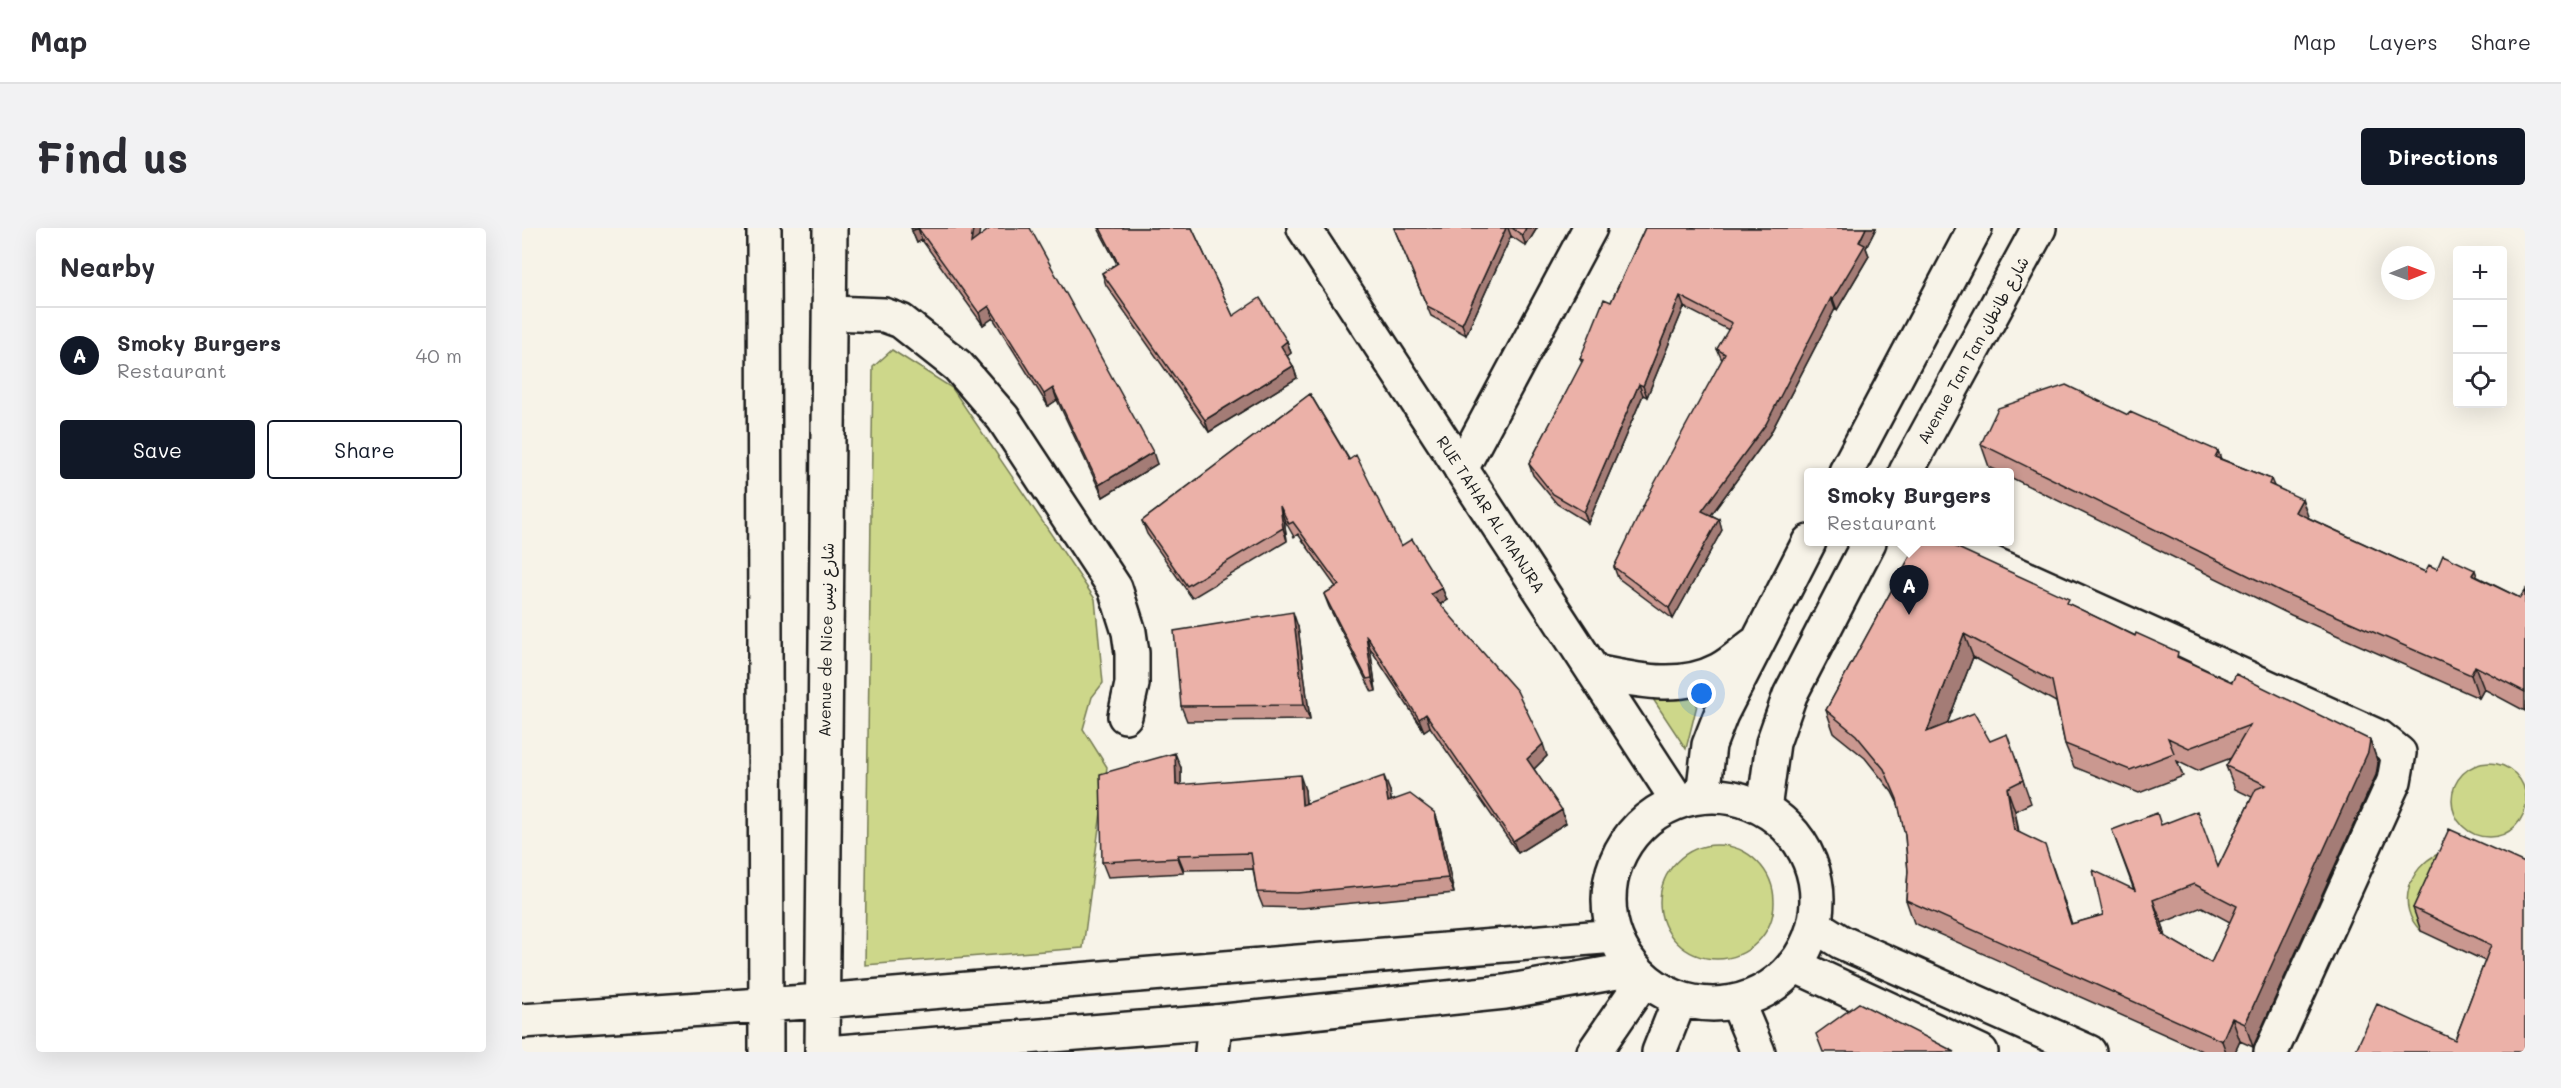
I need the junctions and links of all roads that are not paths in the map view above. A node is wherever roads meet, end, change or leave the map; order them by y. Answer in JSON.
{"nodes":[{"id":1,"x":764,"y":228,"type":"edge"},
{"id":2,"x":830,"y":228,"type":"edge"},
{"id":3,"x":1304,"y":228,"type":"edge"},
{"id":4,"x":1590,"y":228,"type":"edge"},
{"id":5,"x":1975,"y":228,"type":"edge"},
{"id":6,"x":2039,"y":228,"type":"edge"},
{"id":7,"x":831,"y":313,"type":"junction"},
{"id":8,"x":1848,"y":468,"type":"edge"},
{"id":9,"x":1908,"y":468,"type":"edge"},
{"id":10,"x":1461,"y":469,"type":"junction"},
{"id":11,"x":1807,"y":546,"type":"edge"},
{"id":12,"x":1867,"y":546,"type":"edge"},
{"id":13,"x":1954,"y":546,"type":"edge"},
{"id":14,"x":1755,"y":644,"type":"junction"},
{"id":15,"x":1595,"y":672,"type":"junction"},
{"id":16,"x":1125,"y":717,"type":"dead end"},
{"id":17,"x":1690,"y":798,"type":"junction"},
{"id":18,"x":1764,"y":809,"type":"junction"},
{"id":19,"x":1814,"y":925,"type":"junction"},
{"id":20,"x":1615,"y":936,"type":"junction"},
{"id":21,"x":1794,"y":965,"type":"junction"},
{"id":22,"x":1639,"y":974,"type":"junction"},
{"id":23,"x":1680,"y":999,"type":"junction"},
{"id":24,"x":821,"y":1001,"type":"junction"},
{"id":25,"x":1737,"y":1002,"type":"junction"},
{"id":26,"x":766,"y":1004,"type":"junction"},
{"id":27,"x":522,"y":1021,"type":"edge"},
{"id":28,"x":1214,"y":1037,"type":"edge"},
{"id":29,"x":766,"y":1052,"type":"edge"},
{"id":30,"x":822,"y":1052,"type":"edge"},
{"id":31,"x":839,"y":1052,"type":"edge"},
{"id":32,"x":1594,"y":1052,"type":"edge"},
{"id":33,"x":1659,"y":1052,"type":"edge"},
{"id":34,"x":1758,"y":1052,"type":"edge"},
{"id":35,"x":1981,"y":1052,"type":"edge"},
{"id":36,"x":2089,"y":1052,"type":"edge"},
{"id":37,"x":2271,"y":1052,"type":"edge"}],
"edges":[{"from":1,"to":26,"type":"street"},
{"from":2,"to":7,"type":"street","name":"Avenue de Nice شارع نيس"},
{"from":3,"to":10,"type":"street","name":"RUE TAHAR AL MANJRA"},
{"from":4,"to":10,"type":"street"},
{"from":5,"to":8,"type":"street"},
{"from":6,"to":9,"type":"street","name":"Avenue Tan Tan شارع طانطان"},
{"from":7,"to":16,"type":"street"},
{"from":7,"to":24,"type":"street","name":"Avenue de Nice شارع نيس"},
{"from":10,"to":15,"type":"street","name":"RUE TAHAR AL MANJRA"},
{"from":11,"to":14,"type":"street"},
{"from":12,"to":18,"type":"street"},
{"from":13,"to":37,"type":"street"},
{"from":14,"to":15,"type":"street"},
{"from":14,"to":17,"type":"street"},
{"from":15,"to":17,"type":"street","name":"RUE TAHAR AL MANJRA"},
{"from":17,"to":18,"type":"street"},
{"from":17,"to":20,"type":"street"},
{"from":18,"to":19,"type":"street"},
{"from":19,"to":21,"type":"street"},
{"from":19,"to":36,"type":"street"},
{"from":20,"to":22,"type":"street"},
{"from":20,"to":24,"type":"street"},
{"from":21,"to":25,"type":"street"},
{"from":21,"to":35,"type":"street"},
{"from":22,"to":23,"type":"street"},
{"from":22,"to":28,"type":"street"},
{"from":22,"to":32,"type":"street"},
{"from":23,"to":25,"type":"street"},
{"from":23,"to":33,"type":"street"},
{"from":24,"to":26,"type":"street"},
{"from":24,"to":30,"type":"street","name":"Avenue de Nice شارع نيس"},
{"from":25,"to":34,"type":"street"},
{"from":26,"to":27,"type":"street"},
{"from":26,"to":29,"type":"street"},
{"from":28,"to":31,"type":"street"}]}
